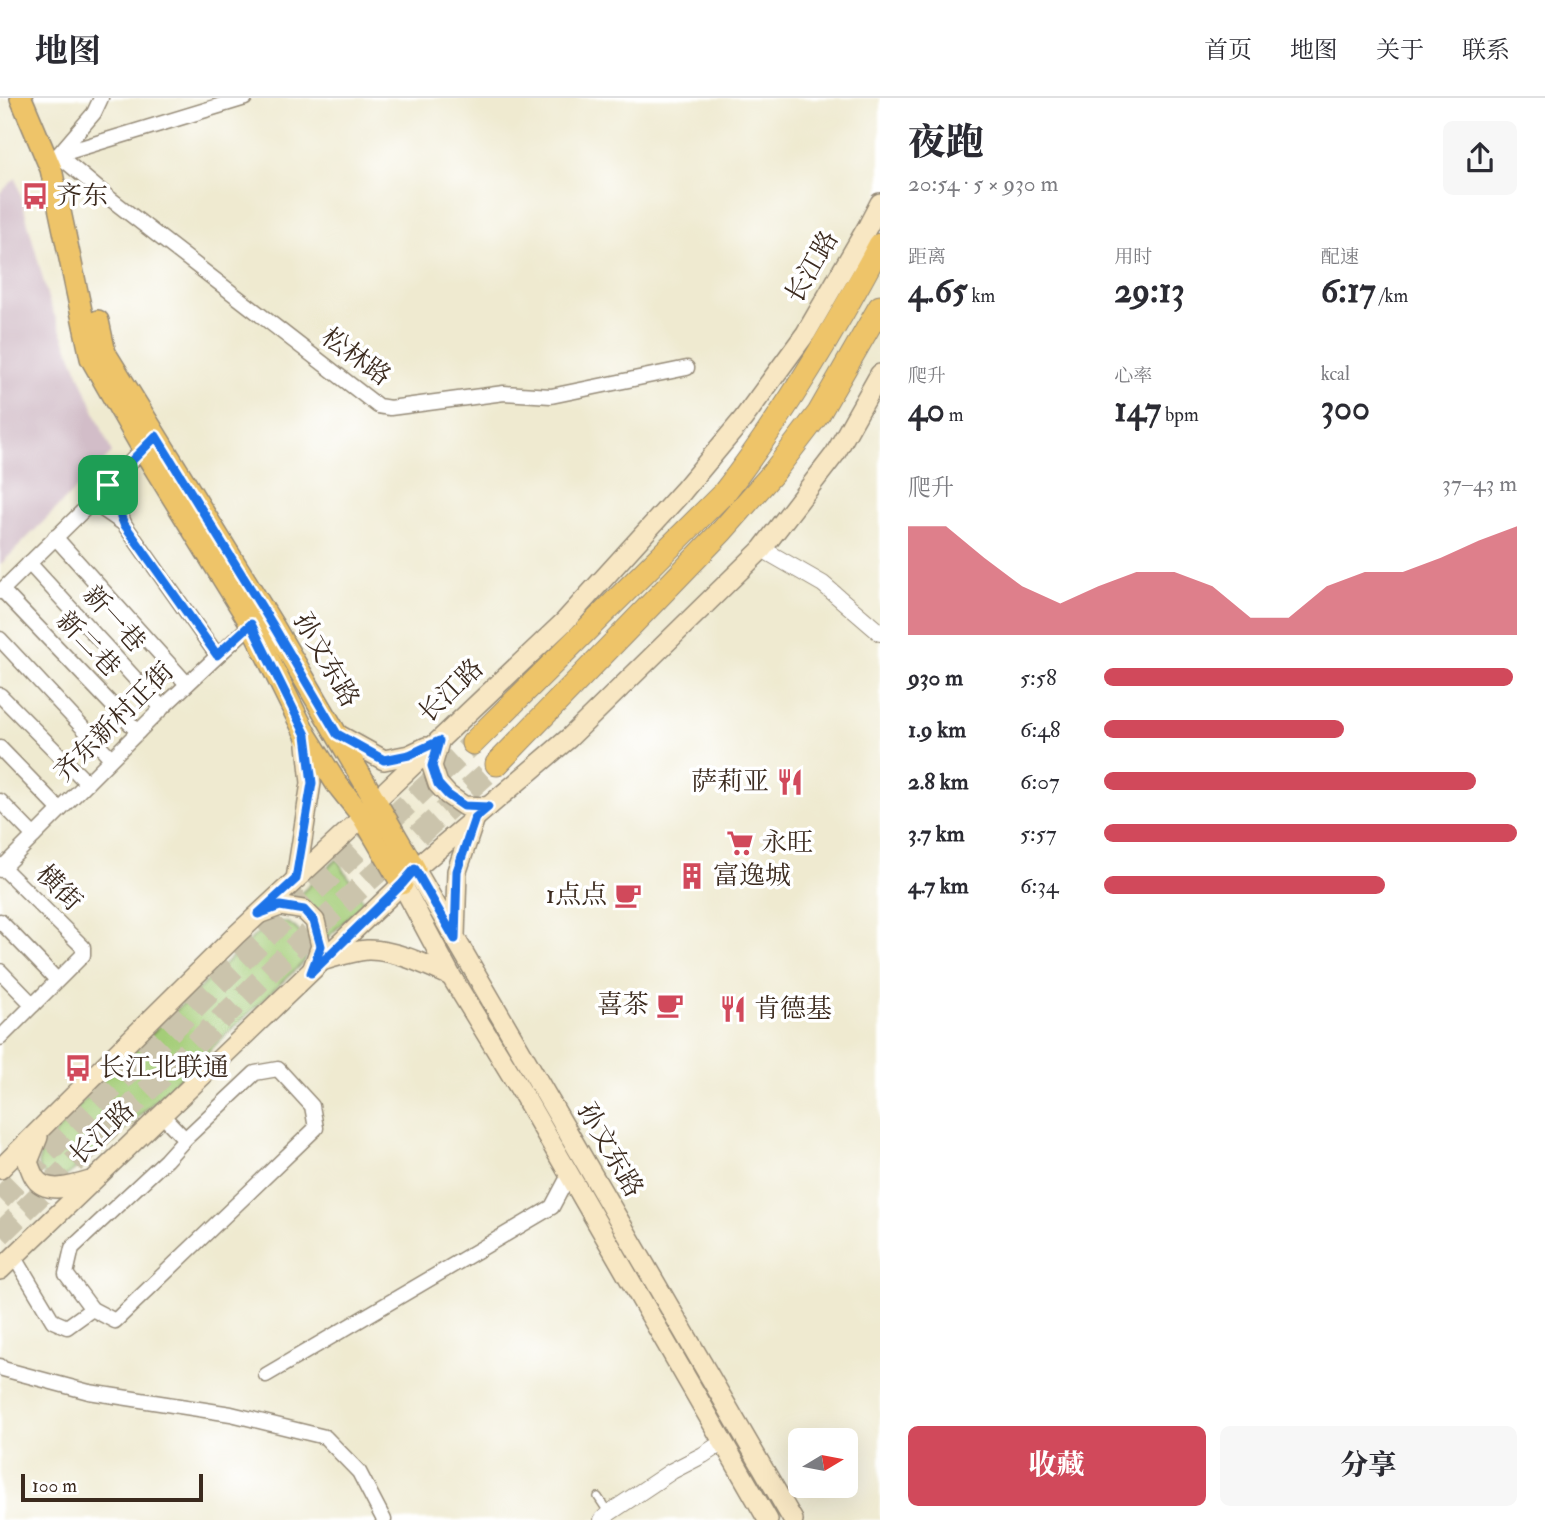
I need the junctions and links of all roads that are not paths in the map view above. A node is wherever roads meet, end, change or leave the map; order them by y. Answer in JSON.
{"nodes":[{"id":1,"x":21,"y":98,"type":"edge"},
{"id":2,"x":34,"y":98,"type":"edge"},
{"id":3,"x":101,"y":98,"type":"edge"},
{"id":4,"x":245,"y":98,"type":"edge"},
{"id":5,"x":52,"y":157,"type":"junction"},
{"id":6,"x":880,"y":203,"type":"edge"},
{"id":7,"x":880,"y":244,"type":"edge"},
{"id":8,"x":880,"y":307,"type":"edge"},
{"id":9,"x":687,"y":368,"type":"dead end"},
{"id":10,"x":880,"y":374,"type":"edge"},
{"id":11,"x":150,"y":442,"type":"junction"},
{"id":12,"x":108,"y":485,"type":"junction"},
{"id":13,"x":92,"y":502,"type":"junction"},
{"id":14,"x":124,"y":524,"type":"junction"},
{"id":15,"x":55,"y":537,"type":"junction"},
{"id":16,"x":762,"y":549,"type":"junction"},
{"id":17,"x":29,"y":563,"type":"junction"},
{"id":18,"x":1,"y":591,"type":"edge"},
{"id":19,"x":258,"y":618,"type":"junction"},
{"id":20,"x":880,"y":633,"type":"edge"},
{"id":21,"x":0,"y":639,"type":"edge"},
{"id":22,"x":217,"y":655,"type":"junction"},
{"id":23,"x":187,"y":684,"type":"junction"},
{"id":24,"x":0,"y":695,"type":"edge"},
{"id":25,"x":162,"y":708,"type":"junction"},
{"id":26,"x":138,"y":732,"type":"junction"},
{"id":27,"x":337,"y":734,"type":"junction"},
{"id":28,"x":306,"y":735,"type":"junction"},
{"id":29,"x":439,"y":741,"type":"junction"},
{"id":30,"x":473,"y":743,"type":"tunnel mouth"},
{"id":31,"x":0,"y":748,"type":"edge"},
{"id":32,"x":111,"y":758,"type":"junction"},
{"id":33,"x":497,"y":764,"type":"tunnel mouth"},
{"id":34,"x":87,"y":783,"type":"junction"},
{"id":35,"x":0,"y":801,"type":"edge"},
{"id":36,"x":369,"y":809,"type":"junction"},
{"id":37,"x":60,"y":810,"type":"junction"},
{"id":38,"x":482,"y":812,"type":"junction"},
{"id":39,"x":34,"y":836,"type":"junction"},
{"id":40,"x":1,"y":867,"type":"edge"},
{"id":41,"x":408,"y":877,"type":"junction"},
{"id":42,"x":296,"y":879,"type":"junction"},
{"id":43,"x":258,"y":914,"type":"junction"},
{"id":44,"x":0,"y":921,"type":"edge"},
{"id":45,"x":455,"y":939,"type":"junction"},
{"id":46,"x":317,"y":966,"type":"junction"},
{"id":47,"x":0,"y":971,"type":"edge"},
{"id":48,"x":450,"y":976,"type":"junction"},
{"id":49,"x":57,"y":981,"type":"junction"},
{"id":50,"x":33,"y":1005,"type":"junction"},
{"id":51,"x":2,"y":1032,"type":"edge"},
{"id":52,"x":162,"y":1115,"type":"junction"},
{"id":53,"x":43,"y":1127,"type":"junction"},
{"id":54,"x":185,"y":1139,"type":"junction"},
{"id":55,"x":0,"y":1169,"type":"edge"},
{"id":56,"x":569,"y":1175,"type":"junction"},
{"id":57,"x":92,"y":1181,"type":"junction"},
{"id":58,"x":7,"y":1263,"type":"edge"},
{"id":59,"x":92,"y":1309,"type":"junction"},
{"id":60,"x":0,"y":1366,"type":"edge"},
{"id":61,"x":266,"y":1375,"type":"dead end"},
{"id":62,"x":723,"y":1442,"type":"junction"},
{"id":63,"x":598,"y":1497,"type":"dead end"},
{"id":64,"x":605,"y":1517,"type":"edge"},
{"id":65,"x":384,"y":1520,"type":"edge"},
{"id":66,"x":768,"y":1520,"type":"edge"},
{"id":67,"x":793,"y":1520,"type":"edge"}],
"edges":[{"from":1,"to":5,"type":"main road","name":"孙文东路"},
{"from":2,"to":5,"type":"main road","name":"孙文东路"},
{"from":3,"to":5,"type":"street"},
{"from":4,"to":5,"type":"street"},
{"from":5,"to":9,"type":"street","name":"松林路"},
{"from":5,"to":11,"type":"main road","name":"孙文东路"},
{"from":6,"to":29,"type":"main road","name":"长江路"},
{"from":7,"to":30,"type":"highway","name":"长江路"},
{"from":8,"to":33,"type":"highway"},
{"from":10,"to":16,"type":"main road","name":"长江路"},
{"from":11,"to":12,"type":"street"},
{"from":11,"to":19,"type":"main road","name":"孙文东路"},
{"from":12,"to":13,"type":"street"},
{"from":12,"to":14,"type":"street"},
{"from":13,"to":14,"type":"street"},
{"from":13,"to":15,"type":"street"},
{"from":14,"to":22,"type":"street"},
{"from":15,"to":17,"type":"street"},
{"from":15,"to":23,"type":"street"},
{"from":16,"to":20,"type":"street"},
{"from":16,"to":38,"type":"main road","name":"长江路"},
{"from":17,"to":18,"type":"street"},
{"from":17,"to":25,"type":"street","name":"新一巷"},
{"from":18,"to":26,"type":"street","name":"新二巷"},
{"from":19,"to":22,"type":"street","name":"齐东新村正街"},
{"from":19,"to":27,"type":"main road","name":"孙文东路"},
{"from":19,"to":28,"type":"main road","name":"孙文东路"},
{"from":21,"to":32,"type":"street"},
{"from":22,"to":23,"type":"street","name":"齐东新村正街"},
{"from":23,"to":25,"type":"street","name":"齐东新村正街"},
{"from":24,"to":34,"type":"street"},
{"from":25,"to":26,"type":"street","name":"齐东新村正街"},
{"from":26,"to":32,"type":"street","name":"齐东新村正街"},
{"from":27,"to":29,"type":"main road"},
{"from":27,"to":36,"type":"main road","name":"孙文东路"},
{"from":28,"to":36,"type":"main road","name":"孙文东路"},
{"from":28,"to":42,"type":"main road"},
{"from":29,"to":36,"type":"main road","name":"长江路"},
{"from":29,"to":38,"type":"main road"},
{"from":31,"to":37,"type":"street"},
{"from":32,"to":34,"type":"street","name":"齐东新村正街"},
{"from":34,"to":37,"type":"street","name":"齐东新村正街"},
{"from":35,"to":39,"type":"street"},
{"from":36,"to":41,"type":"main road","name":"孙文东路"},
{"from":36,"to":42,"type":"main road","name":"长江路"},
{"from":37,"to":39,"type":"street","name":"齐东新村正街"},
{"from":38,"to":41,"type":"main road","name":"长江路"},
{"from":38,"to":45,"type":"main road"},
{"from":39,"to":40,"type":"street","name":"齐东新村正街"},
{"from":40,"to":49,"type":"street","name":"横街"},
{"from":41,"to":45,"type":"main road","name":"孙文东路"},
{"from":41,"to":46,"type":"main road","name":"长江路"},
{"from":41,"to":48,"type":"main road","name":"孙文东路"},
{"from":42,"to":43,"type":"main road","name":"长江路"},
{"from":43,"to":46,"type":"main road"},
{"from":43,"to":53,"type":"main road","name":"长江路"},
{"from":44,"to":49,"type":"street"},
{"from":45,"to":67,"type":"main road","name":"孙文东路"},
{"from":46,"to":48,"type":"main road"},
{"from":46,"to":52,"type":"main road","name":"长江路"},
{"from":47,"to":50,"type":"street"},
{"from":48,"to":56,"type":"main road","name":"孙文东路"},
{"from":49,"to":50,"type":"street"},
{"from":50,"to":51,"type":"street"},
{"from":52,"to":54,"type":"street"},
{"from":52,"to":57,"type":"main road","name":"长江路"},
{"from":53,"to":55,"type":"main road","name":"长江路"},
{"from":53,"to":57,"type":"main road"},
{"from":54,"to":59,"type":"street"},
{"from":54,"to":59,"type":"street"},
{"from":56,"to":61,"type":"street"},
{"from":56,"to":62,"type":"main road","name":"孙文东路"},
{"from":57,"to":58,"type":"main road","name":"长江路"},
{"from":58,"to":59,"type":"street"},
{"from":60,"to":65,"type":"street"},
{"from":62,"to":64,"type":"street"},
{"from":62,"to":66,"type":"main road","name":"孙文东路"},
{"from":63,"to":64,"type":"lane"}]}
